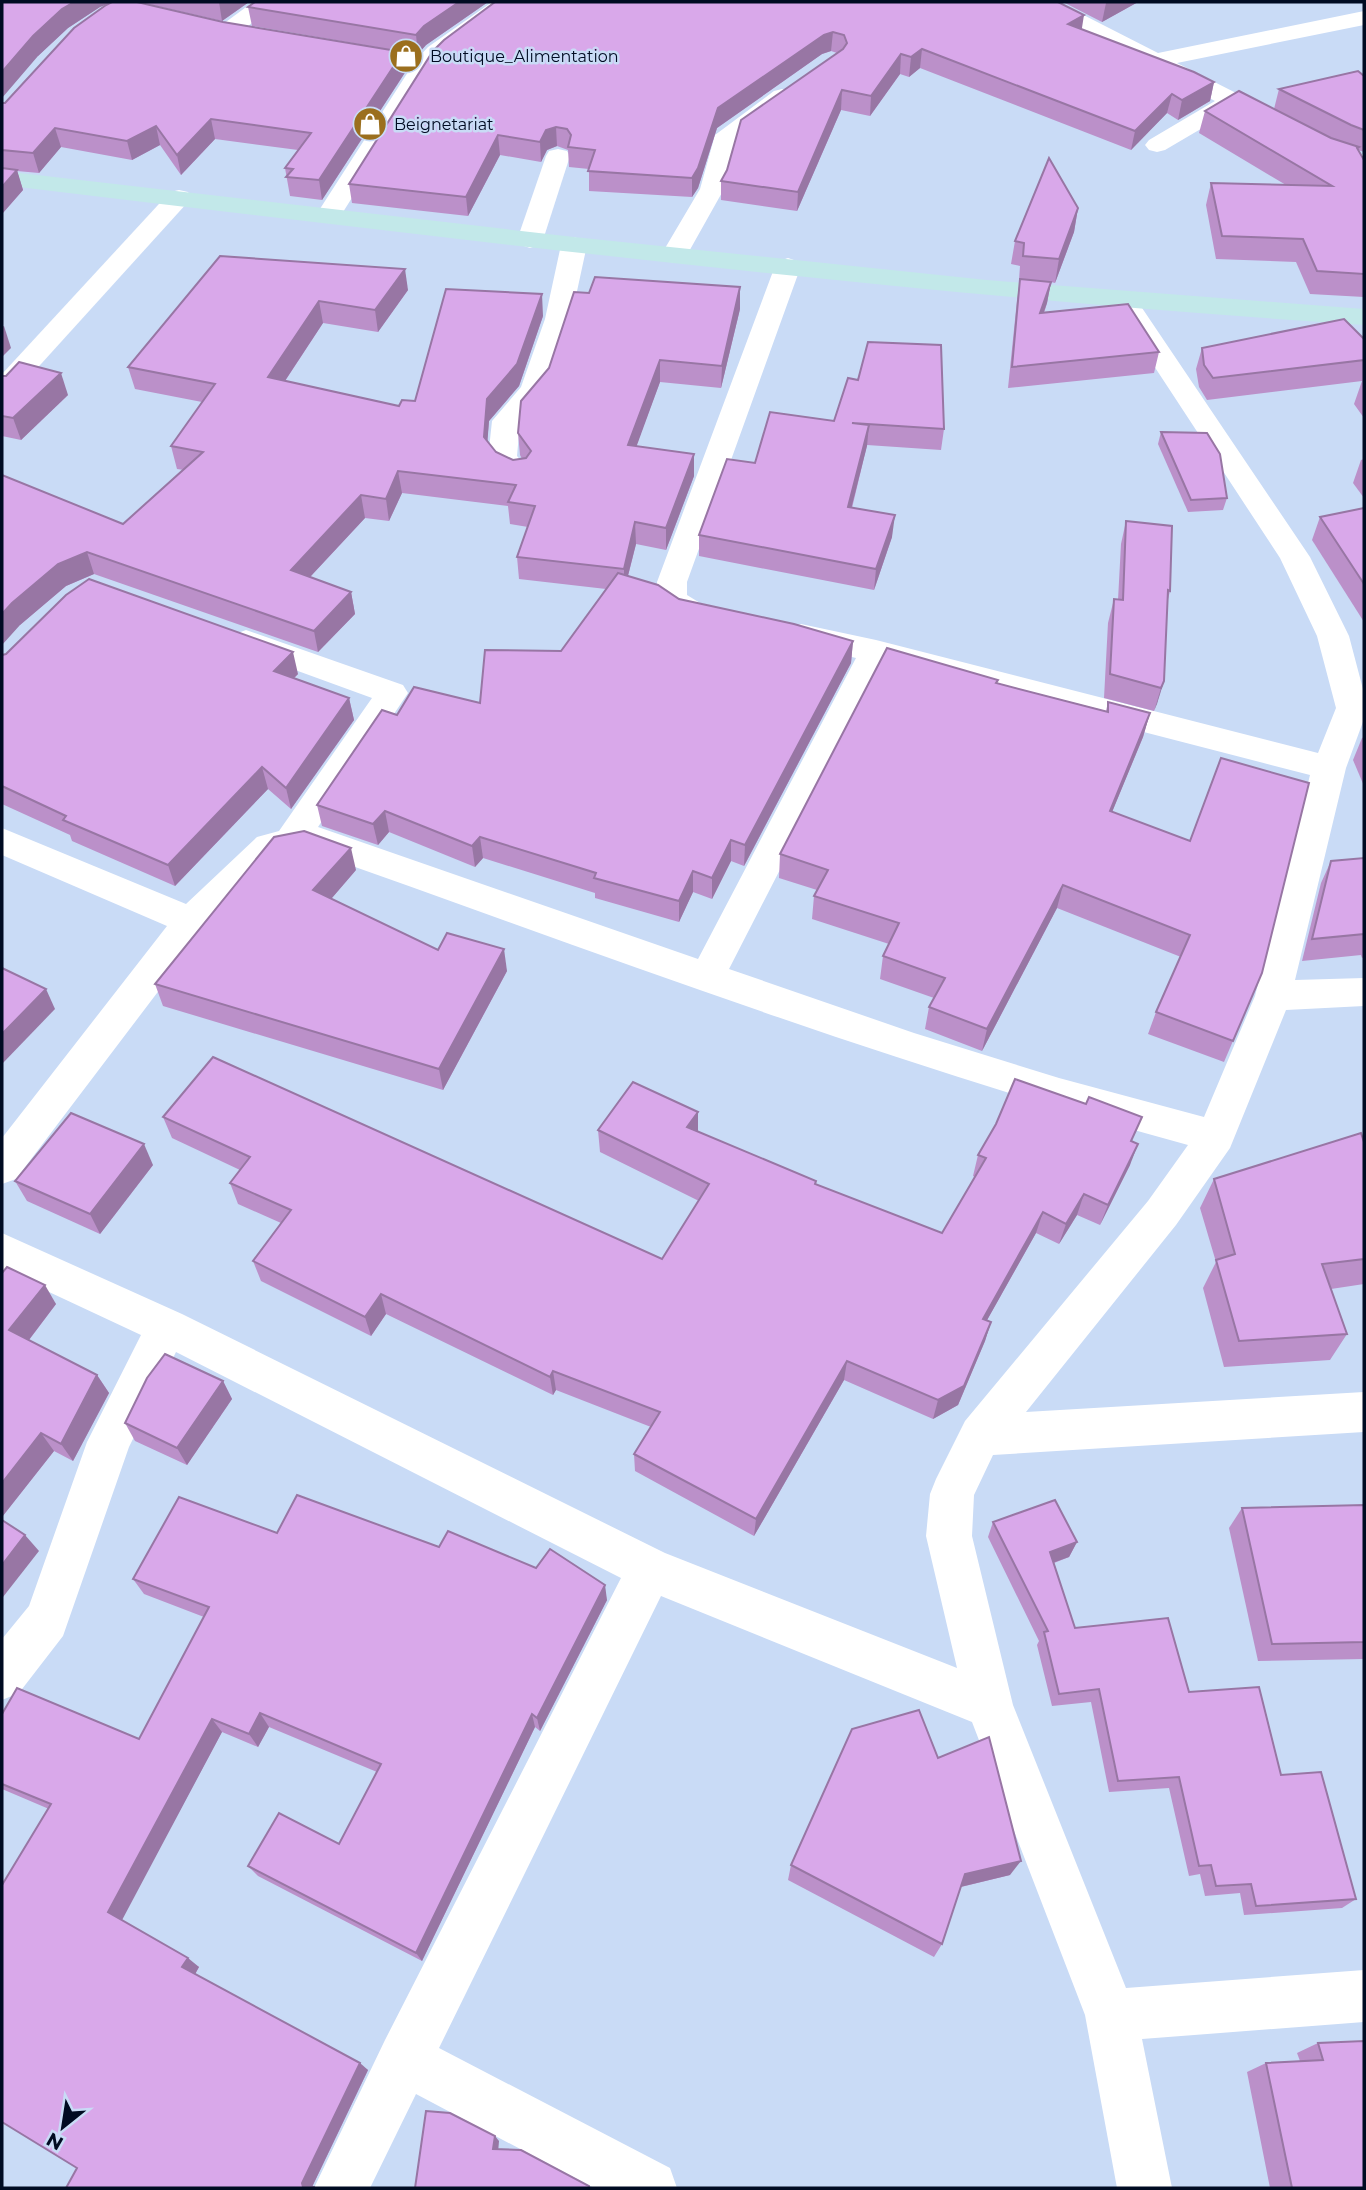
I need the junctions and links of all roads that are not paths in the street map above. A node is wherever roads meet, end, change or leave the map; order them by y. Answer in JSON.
{"nodes":[{"id":1,"x":266,"y":2,"type":"edge"},
{"id":2,"x":506,"y":2,"type":"edge"},
{"id":3,"x":1042,"y":2,"type":"edge"},
{"id":4,"x":1364,"y":18,"type":"edge"},
{"id":5,"x":202,"y":26,"type":"edge"},
{"id":6,"x":227,"y":32,"type":"junction"},
{"id":7,"x":253,"y":36,"type":"edge"},
{"id":8,"x":332,"y":50,"type":"edge"},
{"id":9,"x":1157,"y":60,"type":"junction"},
{"id":10,"x":424,"y":65,"type":"junction"},
{"id":11,"x":801,"y":83,"type":"edge"},
{"id":12,"x":1233,"y":100,"type":"junction"},
{"id":13,"x":1157,"y":145,"type":"dead end"},
{"id":14,"x":558,"y":156,"type":"dead end"},
{"id":15,"x":1364,"y":163,"type":"edge"},
{"id":16,"x":2,"y":177,"type":"edge"},
{"id":17,"x":179,"y":197,"type":"junction"},
{"id":18,"x":329,"y":215,"type":"junction"},
{"id":19,"x":530,"y":240,"type":"junction"},
{"id":20,"x":574,"y":245,"type":"junction"},
{"id":21,"x":674,"y":255,"type":"junction"},
{"id":22,"x":788,"y":266,"type":"junction"},
{"id":23,"x":1124,"y":300,"type":"junction"},
{"id":24,"x":1364,"y":317,"type":"edge"},
{"id":25,"x":2,"y":390,"type":"edge"},
{"id":26,"x":517,"y":472,"type":"edge"},
{"id":27,"x":223,"y":632,"type":"edge"},
{"id":28,"x":876,"y":651,"type":"junction"},
{"id":29,"x":1358,"y":708,"type":"edge"},
{"id":30,"x":1329,"y":768,"type":"junction"},
{"id":31,"x":291,"y":840,"type":"junction"},
{"id":32,"x":2,"y":841,"type":"edge"},
{"id":33,"x":191,"y":921,"type":"junction"},
{"id":34,"x":706,"y":978,"type":"junction"},
{"id":35,"x":1364,"y":992,"type":"edge"},
{"id":36,"x":1273,"y":996,"type":"junction"},
{"id":37,"x":1216,"y":1136,"type":"junction"},
{"id":38,"x":2,"y":1167,"type":"edge"},
{"id":39,"x":2,"y":1251,"type":"edge"},
{"id":40,"x":167,"y":1327,"type":"junction"},
{"id":41,"x":1364,"y":1412,"type":"edge"},
{"id":42,"x":980,"y":1434,"type":"junction"},
{"id":43,"x":650,"y":1569,"type":"junction"},
{"id":44,"x":2,"y":1676,"type":"edge"},
{"id":45,"x":989,"y":1705,"type":"junction"},
{"id":46,"x":1364,"y":1996,"type":"edge"},
{"id":47,"x":1111,"y":2015,"type":"junction"},
{"id":48,"x":404,"y":2059,"type":"junction"},
{"id":49,"x":341,"y":2188,"type":"edge"},
{"id":50,"x":650,"y":2188,"type":"edge"},
{"id":51,"x":1144,"y":2188,"type":"edge"}],
"edges":[{"from":1,"to":6,"type":"street"},
{"from":2,"to":10,"type":"street"},
{"from":3,"to":9,"type":"street"},
{"from":4,"to":9,"type":"street"},
{"from":5,"to":6,"type":"street"},
{"from":6,"to":7,"type":"street"},
{"from":8,"to":10,"type":"street"},
{"from":9,"to":12,"type":"street"},
{"from":10,"to":18,"type":"street"},
{"from":11,"to":21,"type":"street"},
{"from":12,"to":13,"type":"street"},
{"from":12,"to":15,"type":"street"},
{"from":14,"to":19,"type":"street"},
{"from":16,"to":17,"type":"street"},
{"from":17,"to":18,"type":"street"},
{"from":17,"to":25,"type":"street"},
{"from":18,"to":19,"type":"street"},
{"from":19,"to":20,"type":"street"},
{"from":20,"to":21,"type":"street"},
{"from":20,"to":26,"type":"street"},
{"from":21,"to":22,"type":"street"},
{"from":22,"to":23,"type":"street"},
{"from":22,"to":28,"type":"street"},
{"from":23,"to":24,"type":"street"},
{"from":23,"to":29,"type":"street"},
{"from":27,"to":31,"type":"street"},
{"from":28,"to":30,"type":"street"},
{"from":28,"to":34,"type":"street"},
{"from":29,"to":30,"type":"street"},
{"from":30,"to":36,"type":"street"},
{"from":31,"to":33,"type":"street"},
{"from":31,"to":34,"type":"street"},
{"from":32,"to":33,"type":"street"},
{"from":33,"to":38,"type":"street"},
{"from":34,"to":37,"type":"street"},
{"from":35,"to":36,"type":"street"},
{"from":36,"to":37,"type":"street"},
{"from":37,"to":42,"type":"street"},
{"from":39,"to":40,"type":"street"},
{"from":40,"to":43,"type":"street"},
{"from":40,"to":44,"type":"street"},
{"from":41,"to":42,"type":"street"},
{"from":42,"to":45,"type":"street"},
{"from":43,"to":45,"type":"street"},
{"from":43,"to":48,"type":"street"},
{"from":45,"to":47,"type":"street"},
{"from":46,"to":47,"type":"street"},
{"from":47,"to":51,"type":"street"},
{"from":48,"to":49,"type":"street"},
{"from":48,"to":50,"type":"street"}]}
